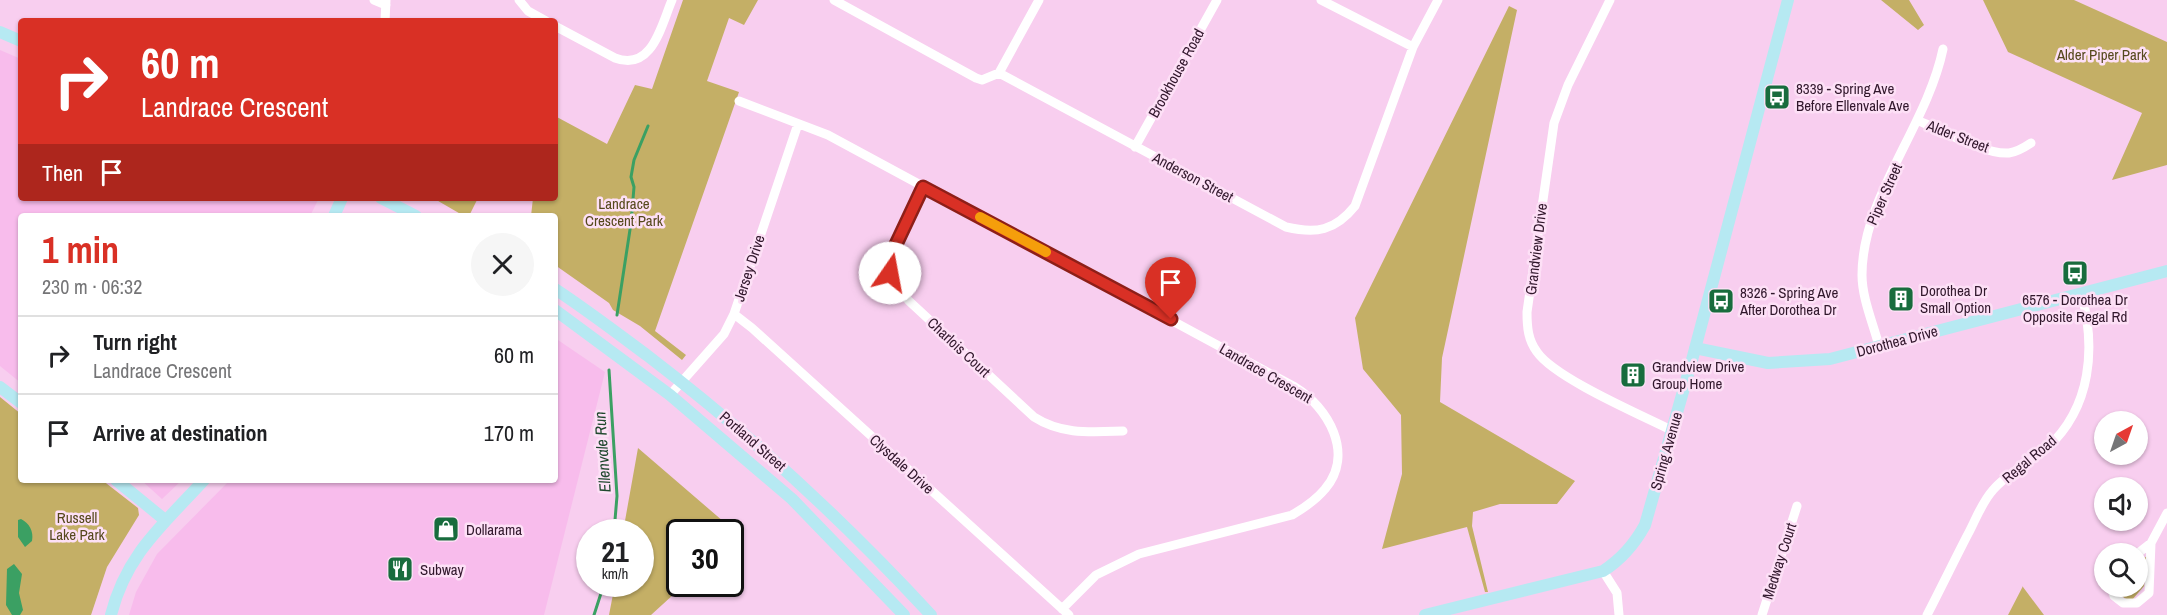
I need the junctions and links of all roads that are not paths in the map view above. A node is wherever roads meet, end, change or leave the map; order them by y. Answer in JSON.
{"nodes":[{"id":1,"x":374,"y":0,"type":"edge"},
{"id":2,"x":519,"y":0,"type":"edge"},
{"id":3,"x":672,"y":0,"type":"edge"},
{"id":4,"x":834,"y":0,"type":"edge"},
{"id":5,"x":858,"y":0,"type":"edge"},
{"id":6,"x":1039,"y":0,"type":"edge"},
{"id":7,"x":1217,"y":0,"type":"edge"},
{"id":8,"x":1321,"y":0,"type":"edge"},
{"id":9,"x":1438,"y":0,"type":"edge"},
{"id":10,"x":1610,"y":0,"type":"edge"},
{"id":11,"x":1788,"y":0,"type":"edge"},
{"id":12,"x":386,"y":2,"type":"edge"},
{"id":13,"x":853,"y":10,"type":"junction"},
{"id":14,"x":385,"y":18,"type":"edge"},
{"id":15,"x":541,"y":18,"type":"edge"},
{"id":16,"x":558,"y":28,"type":"edge"},
{"id":17,"x":0,"y":32,"type":"edge"},
{"id":18,"x":18,"y":40,"type":"edge"},
{"id":19,"x":1413,"y":47,"type":"junction"},
{"id":20,"x":1944,"y":48,"type":"dead end"},
{"id":21,"x":999,"y":73,"type":"junction"},
{"id":22,"x":739,"y":101,"type":"dead end"},
{"id":23,"x":1918,"y":121,"type":"junction"},
{"id":24,"x":798,"y":124,"type":"junction"},
{"id":25,"x":2031,"y":143,"type":"dead end"},
{"id":26,"x":1135,"y":147,"type":"junction"},
{"id":27,"x":923,"y":187,"type":"junction"},
{"id":28,"x":387,"y":201,"type":"edge"},
{"id":29,"x":410,"y":213,"type":"edge"},
{"id":30,"x":2167,"y":271,"type":"edge"},
{"id":31,"x":558,"y":291,"type":"edge"},
{"id":32,"x":2081,"y":292,"type":"junction"},
{"id":33,"x":558,"y":312,"type":"edge"},
{"id":34,"x":734,"y":314,"type":"junction"},
{"id":35,"x":1879,"y":346,"type":"junction"},
{"id":36,"x":1695,"y":348,"type":"junction"},
{"id":37,"x":682,"y":382,"type":"junction"},
{"id":38,"x":0,"y":387,"type":"edge"},
{"id":39,"x":670,"y":395,"type":"junction"},
{"id":40,"x":18,"y":402,"type":"edge"},
{"id":41,"x":1671,"y":430,"type":"junction"},
{"id":42,"x":1123,"y":431,"type":"dead end"},
{"id":43,"x":120,"y":483,"type":"edge"},
{"id":44,"x":201,"y":483,"type":"edge"},
{"id":45,"x":1797,"y":507,"type":"dead end"},
{"id":46,"x":2167,"y":513,"type":"edge"},
{"id":47,"x":165,"y":520,"type":"junction"},
{"id":48,"x":2151,"y":543,"type":"junction"},
{"id":49,"x":2148,"y":545,"type":"edge"},
{"id":50,"x":1602,"y":571,"type":"junction"},
{"id":51,"x":2148,"y":591,"type":"edge"},
{"id":52,"x":2115,"y":597,"type":"edge"},
{"id":53,"x":2146,"y":597,"type":"edge"},
{"id":54,"x":1065,"y":612,"type":"edge"},
{"id":55,"x":111,"y":615,"type":"edge"},
{"id":56,"x":904,"y":615,"type":"edge"},
{"id":57,"x":931,"y":615,"type":"edge"},
{"id":58,"x":1425,"y":615,"type":"edge"},
{"id":59,"x":1619,"y":615,"type":"edge"},
{"id":60,"x":1762,"y":615,"type":"edge"},
{"id":61,"x":1927,"y":615,"type":"edge"}],
"edges":[{"from":1,"to":12,"type":"street"},
{"from":2,"to":15,"type":"street"},
{"from":3,"to":16,"type":"street"},
{"from":4,"to":13,"type":"street"},
{"from":5,"to":13,"type":"street"},
{"from":6,"to":21,"type":"street"},
{"from":7,"to":26,"type":"street","name":"Brookhouse Road"},
{"from":8,"to":19,"type":"street"},
{"from":9,"to":19,"type":"street","name":"Anderson Street"},
{"from":10,"to":41,"type":"street","name":"Grandview Drive"},
{"from":11,"to":36,"type":"street","name":"Spring Avenue"},
{"from":12,"to":14,"type":"street"},
{"from":13,"to":21,"type":"street"},
{"from":17,"to":18,"type":"street"},
{"from":19,"to":26,"type":"street","name":"Anderson Street"},
{"from":20,"to":23,"type":"street","name":"Piper Street"},
{"from":21,"to":26,"type":"street","name":"Anderson Street"},
{"from":22,"to":24,"type":"street","name":"Landrace Crescent"},
{"from":23,"to":25,"type":"street","name":"Alder Street"},
{"from":23,"to":35,"type":"street","name":"Piper Street"},
{"from":24,"to":27,"type":"street","name":"Landrace Crescent"},
{"from":24,"to":34,"type":"street","name":"Jersey Drive"},
{"from":27,"to":42,"type":"street","name":"Charlois Court"},
{"from":27,"to":54,"type":"street","name":"Landrace Crescent"},
{"from":28,"to":29,"type":"street"},
{"from":30,"to":32,"type":"street","name":"Dorothea Drive"},
{"from":31,"to":37,"type":"street","name":"Portland Street"},
{"from":32,"to":35,"type":"street","name":"Dorothea Drive"},
{"from":32,"to":61,"type":"street","name":"Regal Road"},
{"from":33,"to":39,"type":"street","name":"Portland Street"},
{"from":34,"to":37,"type":"street","name":"Jersey Drive"},
{"from":34,"to":54,"type":"street","name":"Clysdale Drive"},
{"from":35,"to":36,"type":"street","name":"Dorothea Drive"},
{"from":36,"to":41,"type":"street","name":"Spring Avenue"},
{"from":37,"to":39,"type":"street","name":"Jersey Drive"},
{"from":37,"to":57,"type":"street","name":"Portland Street"},
{"from":38,"to":40,"type":"street"},
{"from":39,"to":56,"type":"street","name":"Portland Street"},
{"from":41,"to":50,"type":"street","name":"Spring Avenue"},
{"from":43,"to":47,"type":"street"},
{"from":44,"to":47,"type":"street"},
{"from":45,"to":60,"type":"street","name":"Medway Court"},
{"from":46,"to":48,"type":"street"},
{"from":47,"to":55,"type":"street"},
{"from":48,"to":49,"type":"street"},
{"from":48,"to":51,"type":"street"},
{"from":50,"to":58,"type":"street","name":"Spring Avenue"},
{"from":50,"to":59,"type":"street"},
{"from":52,"to":53,"type":"street"}]}
